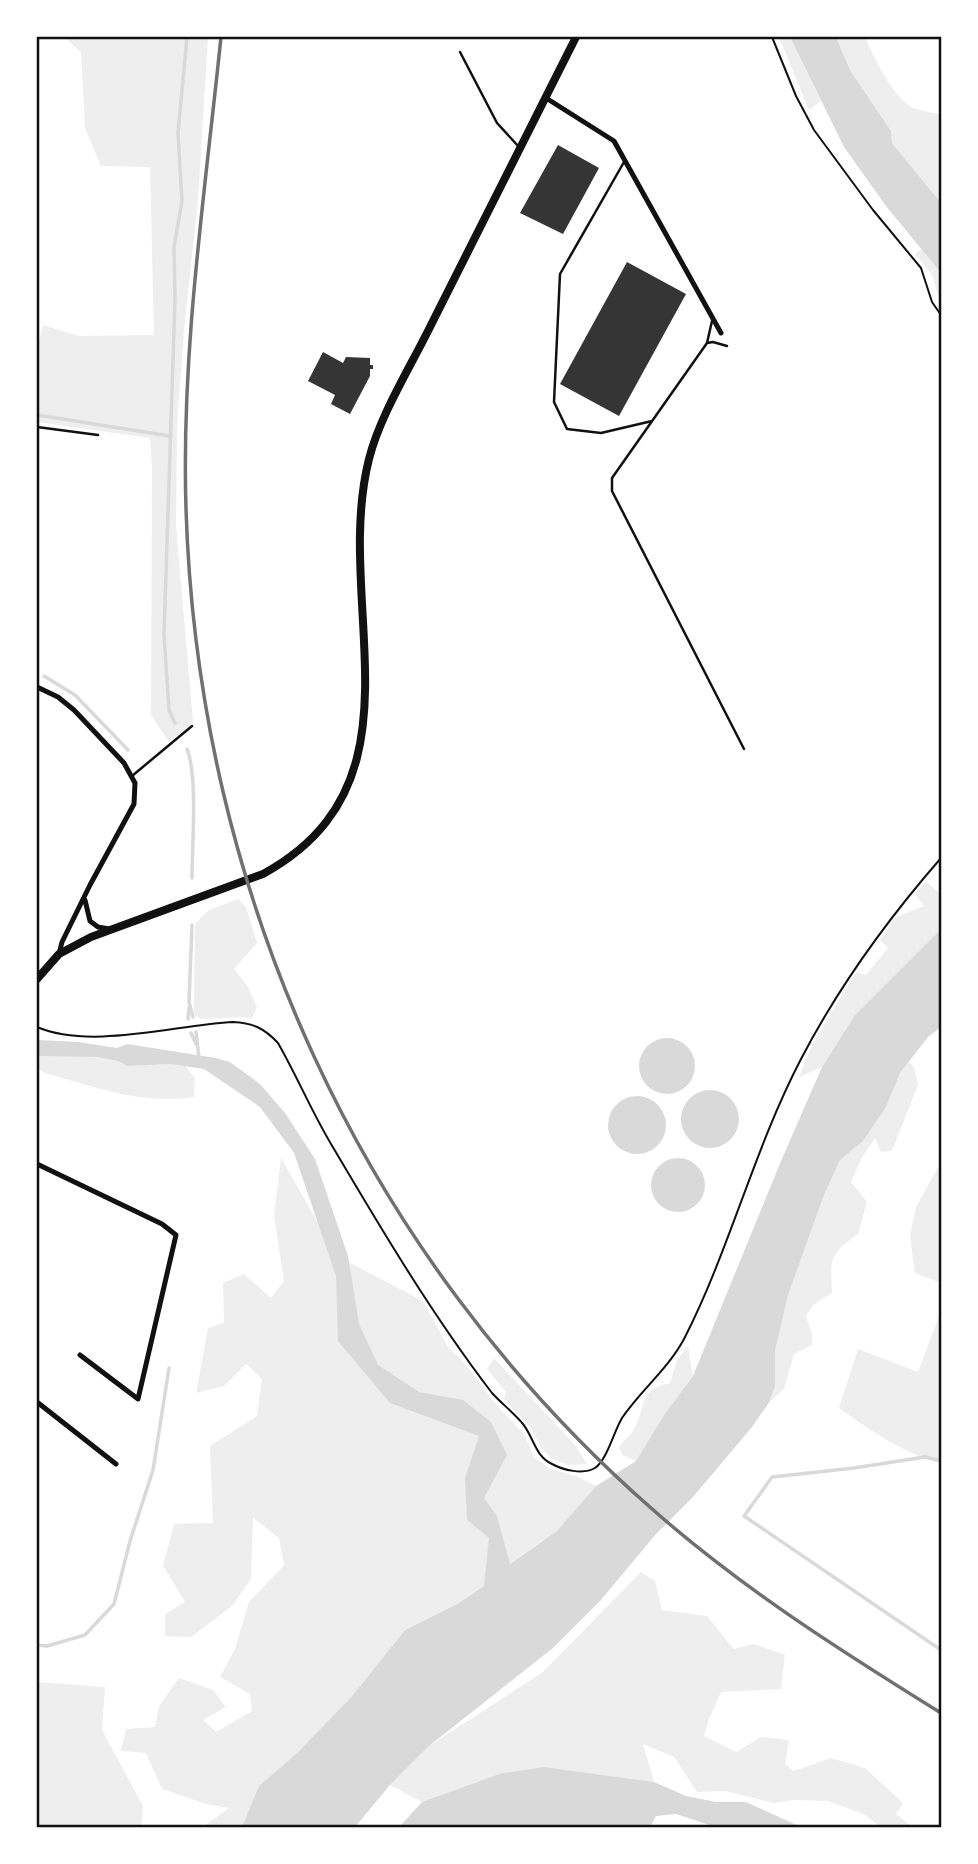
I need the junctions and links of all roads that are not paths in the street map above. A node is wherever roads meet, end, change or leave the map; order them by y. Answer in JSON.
{"nodes":[{"id":1,"x":576,"y":37,"type":"edge"},
{"id":2,"x":460,"y":52,"type":"dead end"},
{"id":3,"x":546,"y":98,"type":"junction"},
{"id":4,"x":519,"y":148,"type":"junction"},
{"id":5,"x":624,"y":161,"type":"junction"},
{"id":6,"x":712,"y":318,"type":"junction"},
{"id":7,"x":721,"y":333,"type":"dead end"},
{"id":8,"x":707,"y":343,"type":"junction"},
{"id":9,"x":727,"y":346,"type":"dead end"},
{"id":10,"x":652,"y":421,"type":"junction"},
{"id":11,"x":37,"y":427,"type":"edge"},
{"id":12,"x":98,"y":435,"type":"dead end"},
{"id":13,"x":37,"y":687,"type":"edge"},
{"id":14,"x":192,"y":726,"type":"dead end"},
{"id":15,"x":744,"y":749,"type":"dead end"},
{"id":16,"x":132,"y":776,"type":"junction"},
{"id":17,"x":85,"y":896,"type":"junction"},
{"id":18,"x":112,"y":929,"type":"junction"},
{"id":19,"x":59,"y":954,"type":"junction"},
{"id":20,"x":37,"y":979,"type":"edge"},
{"id":21,"x":37,"y":1164,"type":"edge"},
{"id":22,"x":80,"y":1355,"type":"dead end"},
{"id":23,"x":37,"y":1402,"type":"edge"},
{"id":24,"x":116,"y":1464,"type":"dead end"}],
"edges":[{"from":1,"to":3,"type":"main road"},
{"from":2,"to":4,"type":"lane"},
{"from":3,"to":4,"type":"main road"},
{"from":3,"to":5,"type":"street"},
{"from":4,"to":18,"type":"main road"},
{"from":5,"to":6,"type":"street"},
{"from":5,"to":10,"type":"lane"},
{"from":6,"to":7,"type":"street"},
{"from":6,"to":8,"type":"lane"},
{"from":8,"to":9,"type":"lane"},
{"from":8,"to":10,"type":"lane"},
{"from":10,"to":15,"type":"lane"},
{"from":11,"to":12,"type":"lane"},
{"from":13,"to":16,"type":"street"},
{"from":14,"to":16,"type":"lane"},
{"from":16,"to":17,"type":"street"},
{"from":17,"to":18,"type":"street"},
{"from":17,"to":19,"type":"street"},
{"from":18,"to":19,"type":"main road"},
{"from":19,"to":20,"type":"main road"},
{"from":21,"to":22,"type":"street"},
{"from":23,"to":24,"type":"street"}]}
